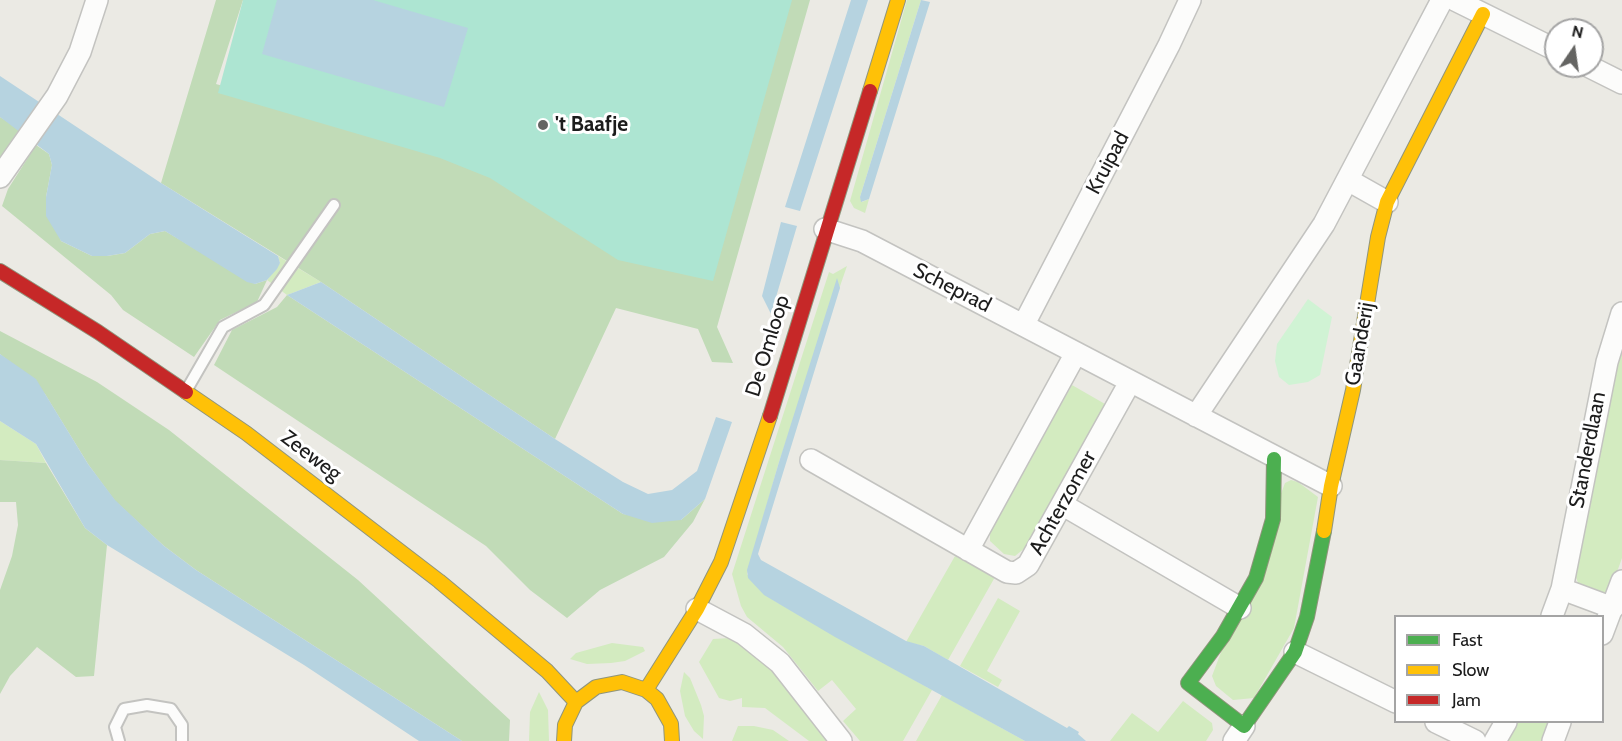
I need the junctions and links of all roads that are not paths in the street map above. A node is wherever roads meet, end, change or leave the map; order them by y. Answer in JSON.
{"nodes":[{"id":1,"x":97,"y":0,"type":"edge"},
{"id":2,"x":898,"y":0,"type":"edge"},
{"id":3,"x":1190,"y":0,"type":"edge"},
{"id":4,"x":1442,"y":0,"type":"edge"},
{"id":5,"x":1455,"y":0,"type":"edge"},
{"id":6,"x":1483,"y":14,"type":"junction"},
{"id":7,"x":1544,"y":44,"type":"edge"},
{"id":8,"x":1604,"y":74,"type":"edge"},
{"id":9,"x":1622,"y":83,"type":"edge"},
{"id":10,"x":0,"y":177,"type":"edge"},
{"id":11,"x":1348,"y":180,"type":"junction"},
{"id":12,"x":1387,"y":202,"type":"junction"},
{"id":13,"x":334,"y":205,"type":"dead end"},
{"id":14,"x":825,"y":229,"type":"junction"},
{"id":15,"x":0,"y":271,"type":"edge"},
{"id":16,"x":1622,"y":313,"type":"edge"},
{"id":17,"x":1024,"y":324,"type":"junction"},
{"id":18,"x":1076,"y":353,"type":"junction"},
{"id":19,"x":1130,"y":382,"type":"junction"},
{"id":20,"x":186,"y":392,"type":"junction"},
{"id":21,"x":1196,"y":416,"type":"junction"},
{"id":22,"x":1275,"y":459,"type":"junction"},
{"id":23,"x":811,"y":460,"type":"dead end"},
{"id":24,"x":1331,"y":486,"type":"junction"},
{"id":25,"x":1063,"y":505,"type":"junction"},
{"id":26,"x":968,"y":550,"type":"junction"},
{"id":27,"x":1622,"y":581,"type":"edge"},
{"id":28,"x":1562,"y":590,"type":"junction"},
{"id":29,"x":1240,"y":608,"type":"junction"},
{"id":30,"x":697,"y":609,"type":"junction"},
{"id":31,"x":1613,"y":609,"type":"junction"},
{"id":32,"x":1552,"y":615,"type":"edge"},
{"id":33,"x":1604,"y":629,"type":"edge"},
{"id":34,"x":1295,"y":652,"type":"junction"},
{"id":35,"x":646,"y":690,"type":"junction"},
{"id":36,"x":576,"y":702,"type":"junction"},
{"id":37,"x":1394,"y":702,"type":"edge"},
{"id":38,"x":1438,"y":723,"type":"edge"},
{"id":39,"x":1505,"y":723,"type":"edge"},
{"id":40,"x":1560,"y":723,"type":"edge"},
{"id":41,"x":1239,"y":733,"type":"edge"},
{"id":42,"x":672,"y":736,"type":"edge"},
{"id":43,"x":119,"y":741,"type":"edge"},
{"id":44,"x":182,"y":741,"type":"edge"},
{"id":45,"x":564,"y":741,"type":"edge"},
{"id":46,"x":686,"y":741,"type":"edge"},
{"id":47,"x":841,"y":741,"type":"edge"},
{"id":48,"x":1475,"y":741,"type":"edge"},
{"id":49,"x":1495,"y":741,"type":"edge"},
{"id":50,"x":1553,"y":741,"type":"edge"}],
"edges":[{"from":1,"to":10,"type":"street"},
{"from":2,"to":14,"type":"street","name":"De Omloop"},
{"from":3,"to":17,"type":"street","name":"Kruipad"},
{"from":4,"to":11,"type":"street"},
{"from":5,"to":6,"type":"street"},
{"from":6,"to":7,"type":"street"},
{"from":6,"to":12,"type":"street","name":"Gaanderij"},
{"from":8,"to":9,"type":"street"},
{"from":11,"to":12,"type":"street"},
{"from":11,"to":21,"type":"street"},
{"from":12,"to":24,"type":"street","name":"Gaanderij"},
{"from":13,"to":20,"type":"lane"},
{"from":14,"to":17,"type":"street","name":"Scheprad"},
{"from":14,"to":30,"type":"street","name":"De Omloop"},
{"from":15,"to":20,"type":"street","name":"Zeeweg"},
{"from":16,"to":28,"type":"street","name":"Standerdlaan"},
{"from":17,"to":18,"type":"street","name":"Scheprad"},
{"from":18,"to":19,"type":"street"},
{"from":18,"to":26,"type":"street"},
{"from":19,"to":21,"type":"street"},
{"from":19,"to":25,"type":"street","name":"Achterzomer"},
{"from":20,"to":36,"type":"street","name":"Zeeweg"},
{"from":21,"to":22,"type":"street"},
{"from":22,"to":24,"type":"street"},
{"from":22,"to":29,"type":"street","name":"Gaanderij"},
{"from":23,"to":26,"type":"street","name":"Achterzomer"},
{"from":24,"to":34,"type":"street","name":"Gaanderij"},
{"from":25,"to":26,"type":"street","name":"Achterzomer"},
{"from":25,"to":29,"type":"street"},
{"from":27,"to":31,"type":"street"},
{"from":28,"to":31,"type":"street"},
{"from":28,"to":32,"type":"street","name":"Standerdlaan"},
{"from":29,"to":41,"type":"street","name":"Gaanderij"},
{"from":30,"to":35,"type":"street","name":"De Omloop"},
{"from":30,"to":47,"type":"street"},
{"from":31,"to":33,"type":"street"},
{"from":34,"to":37,"type":"street"},
{"from":34,"to":41,"type":"street","name":"Gaanderij"},
{"from":35,"to":36,"type":"street"},
{"from":35,"to":42,"type":"street"},
{"from":36,"to":45,"type":"street"},
{"from":38,"to":48,"type":"street"},
{"from":39,"to":49,"type":"street"},
{"from":40,"to":50,"type":"street"},
{"from":42,"to":46,"type":"street"},
{"from":43,"to":44,"type":"lane"}]}
